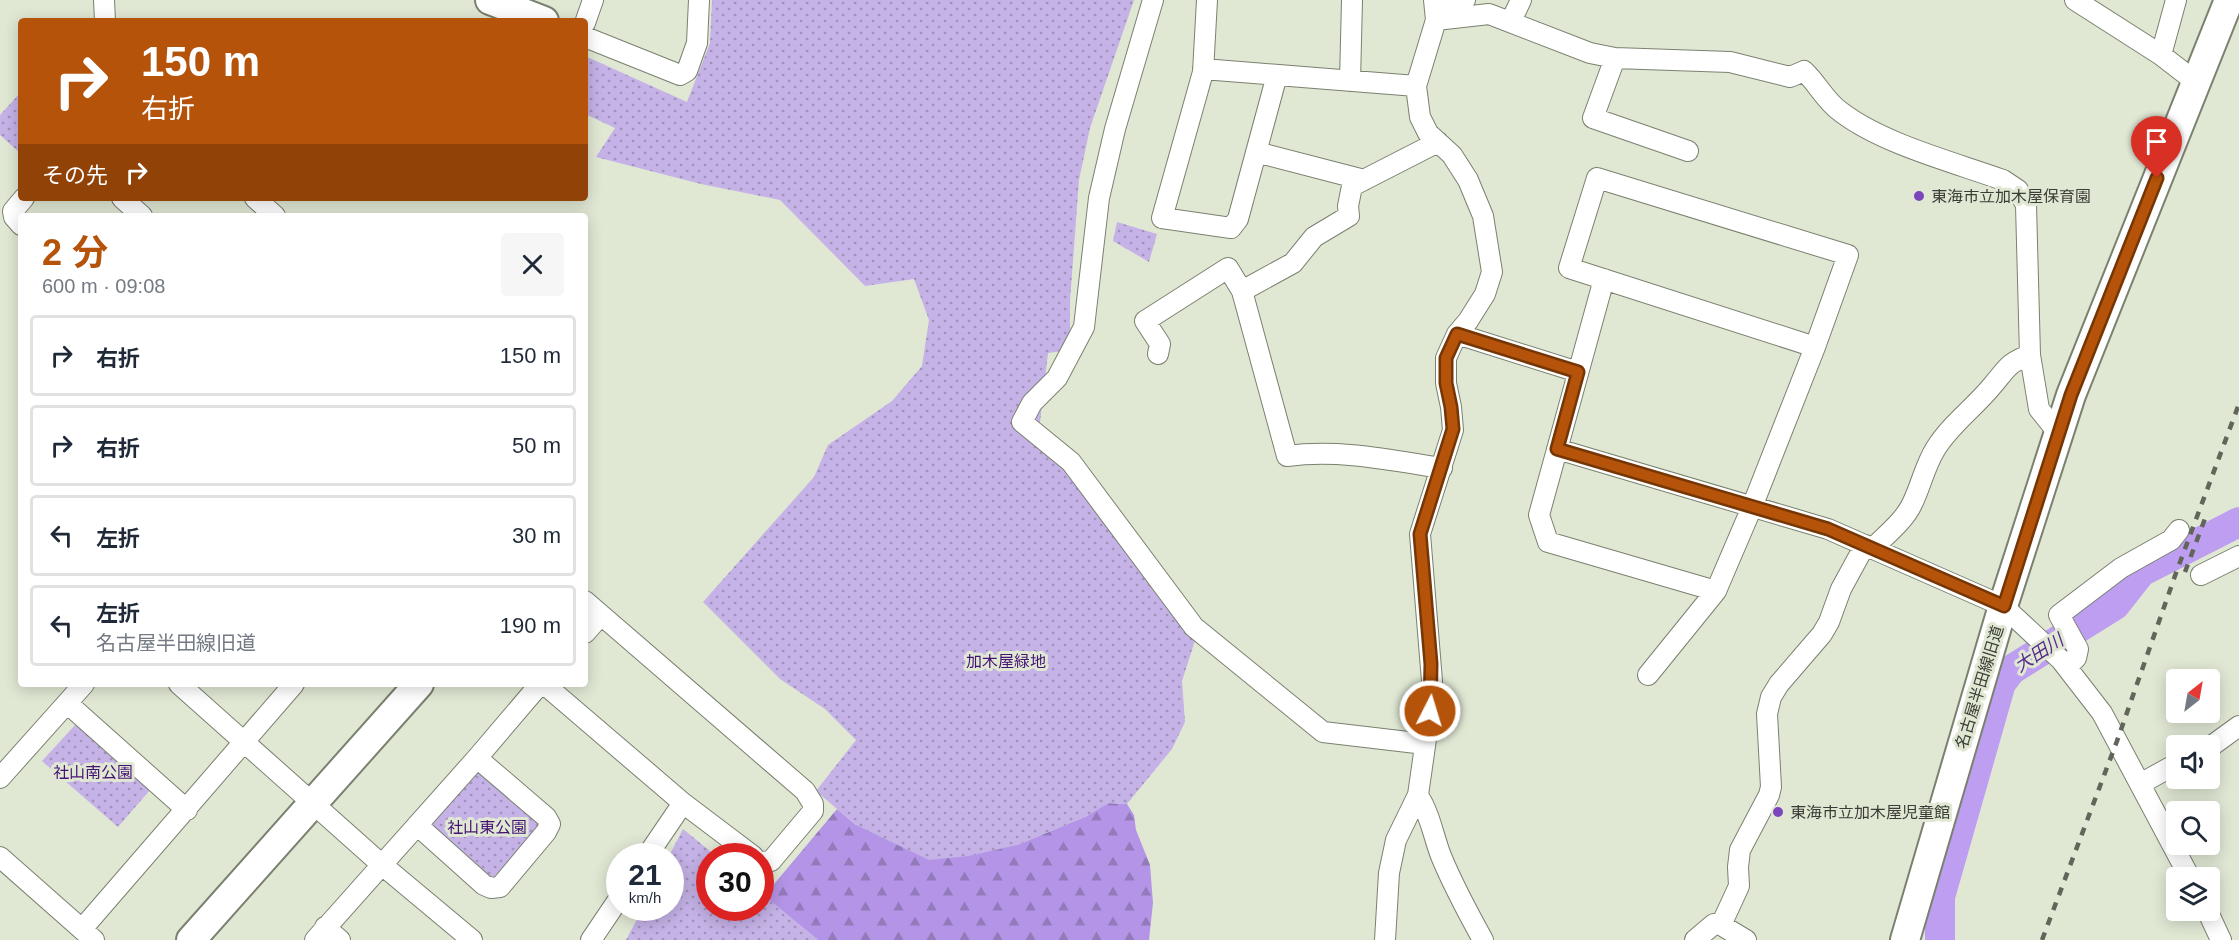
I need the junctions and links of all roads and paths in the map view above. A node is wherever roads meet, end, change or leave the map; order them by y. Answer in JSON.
{"nodes":[{"id":1,"x":105,"y":0,"type":"edge"},
{"id":2,"x":490,"y":0,"type":"edge"},
{"id":3,"x":593,"y":0,"type":"edge"},
{"id":4,"x":699,"y":0,"type":"edge"},
{"id":5,"x":1152,"y":0,"type":"edge"},
{"id":6,"x":1207,"y":0,"type":"edge"},
{"id":7,"x":1352,"y":0,"type":"edge"},
{"id":8,"x":1465,"y":0,"type":"edge"},
{"id":9,"x":1521,"y":0,"type":"edge"},
{"id":10,"x":2075,"y":0,"type":"edge"},
{"id":11,"x":2176,"y":0,"type":"edge"},
{"id":12,"x":2229,"y":0,"type":"edge"},
{"id":13,"x":1435,"y":10,"type":"edge"},
{"id":14,"x":105,"y":18,"type":"edge"},
{"id":15,"x":536,"y":18,"type":"edge"},
{"id":16,"x":587,"y":18,"type":"edge"},
{"id":17,"x":1511,"y":21,"type":"junction"},
{"id":18,"x":588,"y":38,"type":"edge"},
{"id":19,"x":2161,"y":55,"type":"junction"},
{"id":20,"x":1615,"y":58,"type":"junction"},
{"id":21,"x":1203,"y":69,"type":"junction"},
{"id":22,"x":1277,"y":75,"type":"junction"},
{"id":23,"x":1350,"y":81,"type":"junction"},
{"id":24,"x":2196,"y":82,"type":"junction"},
{"id":25,"x":1416,"y":86,"type":"junction"},
{"id":26,"x":1438,"y":142,"type":"junction"},
{"id":27,"x":1688,"y":151,"type":"dead end"},
{"id":28,"x":1256,"y":152,"type":"junction"},
{"id":29,"x":1364,"y":180,"type":"junction"},
{"id":30,"x":22,"y":201,"type":"edge"},
{"id":31,"x":125,"y":201,"type":"edge"},
{"id":32,"x":258,"y":201,"type":"edge"},
{"id":33,"x":139,"y":213,"type":"edge"},
{"id":34,"x":272,"y":213,"type":"edge"},
{"id":35,"x":18,"y":222,"type":"edge"},
{"id":36,"x":1604,"y":279,"type":"junction"},
{"id":37,"x":1242,"y":291,"type":"junction"},
{"id":38,"x":1457,"y":334,"type":"junction"},
{"id":39,"x":1815,"y":347,"type":"junction"},
{"id":40,"x":1158,"y":354,"type":"dead end"},
{"id":41,"x":2030,"y":355,"type":"junction"},
{"id":42,"x":1578,"y":372,"type":"junction"},
{"id":43,"x":2059,"y":434,"type":"junction"},
{"id":44,"x":1557,"y":449,"type":"junction"},
{"id":45,"x":1442,"y":468,"type":"junction"},
{"id":46,"x":1752,"y":507,"type":"junction"},
{"id":47,"x":2179,"y":530,"type":"dead end"},
{"id":48,"x":1869,"y":547,"type":"junction"},
{"id":49,"x":2239,"y":556,"type":"edge"},
{"id":50,"x":2201,"y":575,"type":"dead end"},
{"id":51,"x":1716,"y":591,"type":"junction"},
{"id":52,"x":588,"y":604,"type":"edge"},
{"id":53,"x":2004,"y":606,"type":"junction"},
{"id":54,"x":601,"y":615,"type":"junction"},
{"id":55,"x":588,"y":630,"type":"edge"},
{"id":56,"x":2064,"y":663,"type":"junction"},
{"id":57,"x":1648,"y":675,"type":"dead end"},
{"id":58,"x":81,"y":687,"type":"edge"},
{"id":59,"x":182,"y":687,"type":"edge"},
{"id":60,"x":291,"y":687,"type":"edge"},
{"id":61,"x":416,"y":687,"type":"edge"},
{"id":62,"x":539,"y":687,"type":"edge"},
{"id":63,"x":546,"y":687,"type":"edge"},
{"id":64,"x":67,"y":703,"type":"junction"},
{"id":65,"x":2239,"y":726,"type":"edge"},
{"id":66,"x":2220,"y":740,"type":"edge"},
{"id":67,"x":245,"y":742,"type":"junction"},
{"id":68,"x":1425,"y":744,"type":"junction"},
{"id":69,"x":477,"y":758,"type":"junction"},
{"id":70,"x":2166,"y":770,"type":"edge"},
{"id":71,"x":0,"y":778,"type":"edge"},
{"id":72,"x":2140,"y":784,"type":"junction"},
{"id":73,"x":1418,"y":795,"type":"junction"},
{"id":74,"x":314,"y":803,"type":"junction"},
{"id":75,"x":683,"y":804,"type":"junction"},
{"id":76,"x":187,"y":810,"type":"junction"},
{"id":77,"x":417,"y":825,"type":"junction"},
{"id":78,"x":656,"y":843,"type":"edge"},
{"id":79,"x":736,"y":843,"type":"edge"},
{"id":80,"x":0,"y":857,"type":"edge"},
{"id":81,"x":774,"y":858,"type":"edge"},
{"id":82,"x":381,"y":864,"type":"junction"},
{"id":83,"x":2184,"y":867,"type":"edge"},
{"id":84,"x":606,"y":918,"type":"edge"},
{"id":85,"x":2212,"y":921,"type":"edge"},
{"id":86,"x":1721,"y":925,"type":"junction"},
{"id":87,"x":88,"y":934,"type":"edge"},
{"id":88,"x":327,"y":936,"type":"edge"},
{"id":89,"x":192,"y":940,"type":"edge"},
{"id":90,"x":472,"y":940,"type":"edge"},
{"id":91,"x":591,"y":940,"type":"edge"},
{"id":92,"x":1385,"y":940,"type":"edge"},
{"id":93,"x":1483,"y":940,"type":"edge"},
{"id":94,"x":1695,"y":940,"type":"edge"},
{"id":95,"x":1746,"y":940,"type":"edge"},
{"id":96,"x":1905,"y":940,"type":"edge"},
{"id":97,"x":2221,"y":940,"type":"edge"}],
"edges":[{"from":1,"to":14,"type":"street"},
{"from":2,"to":15,"type":"street"},
{"from":3,"to":16,"type":"street"},
{"from":4,"to":18,"type":"street"},
{"from":5,"to":68,"type":"street"},
{"from":6,"to":21,"type":"street"},
{"from":7,"to":23,"type":"street"},
{"from":8,"to":13,"type":"street"},
{"from":9,"to":17,"type":"street"},
{"from":10,"to":19,"type":"street"},
{"from":11,"to":19,"type":"street"},
{"from":12,"to":24,"type":"street","name":"名古屋半田線旧道"},
{"from":13,"to":17,"type":"street"},
{"from":13,"to":25,"type":"street"},
{"from":17,"to":20,"type":"street"},
{"from":19,"to":24,"type":"street"},
{"from":20,"to":27,"type":"street"},
{"from":20,"to":41,"type":"street"},
{"from":21,"to":22,"type":"street"},
{"from":21,"to":28,"type":"street"},
{"from":22,"to":23,"type":"street"},
{"from":22,"to":28,"type":"street"},
{"from":23,"to":25,"type":"street"},
{"from":24,"to":43,"type":"street","name":"名古屋半田線旧道"},
{"from":25,"to":26,"type":"street"},
{"from":26,"to":29,"type":"street"},
{"from":26,"to":38,"type":"street"},
{"from":28,"to":29,"type":"street"},
{"from":29,"to":37,"type":"street"},
{"from":30,"to":35,"type":"street"},
{"from":31,"to":33,"type":"street"},
{"from":32,"to":34,"type":"street"},
{"from":36,"to":39,"type":"street"},
{"from":36,"to":39,"type":"street"},
{"from":36,"to":42,"type":"street"},
{"from":37,"to":40,"type":"street"},
{"from":37,"to":45,"type":"street"},
{"from":38,"to":42,"type":"street"},
{"from":38,"to":45,"type":"street"},
{"from":39,"to":46,"type":"street"},
{"from":41,"to":43,"type":"street"},
{"from":41,"to":48,"type":"street"},
{"from":42,"to":44,"type":"street"},
{"from":43,"to":53,"type":"street","name":"名古屋半田線旧道"},
{"from":44,"to":46,"type":"street"},
{"from":44,"to":51,"type":"street"},
{"from":45,"to":68,"type":"street"},
{"from":46,"to":48,"type":"street"},
{"from":46,"to":51,"type":"street"},
{"from":47,"to":56,"type":"street"},
{"from":48,"to":53,"type":"street"},
{"from":48,"to":86,"type":"street"},
{"from":49,"to":50,"type":"street"},
{"from":51,"to":57,"type":"street"},
{"from":52,"to":54,"type":"street"},
{"from":53,"to":56,"type":"street"},
{"from":53,"to":96,"type":"street","name":"名古屋半田線旧道"},
{"from":54,"to":55,"type":"street"},
{"from":54,"to":81,"type":"street"},
{"from":56,"to":72,"type":"street"},
{"from":58,"to":64,"type":"street"},
{"from":59,"to":67,"type":"street"},
{"from":60,"to":67,"type":"street"},
{"from":61,"to":74,"type":"street"},
{"from":62,"to":69,"type":"street"},
{"from":63,"to":75,"type":"street"},
{"from":64,"to":71,"type":"street"},
{"from":64,"to":76,"type":"street"},
{"from":65,"to":66,"type":"street"},
{"from":67,"to":74,"type":"street"},
{"from":67,"to":76,"type":"street"},
{"from":68,"to":73,"type":"street"},
{"from":69,"to":77,"type":"street"},
{"from":69,"to":77,"type":"street"},
{"from":70,"to":72,"type":"street"},
{"from":72,"to":83,"type":"street"},
{"from":73,"to":92,"type":"street"},
{"from":73,"to":93,"type":"street"},
{"from":74,"to":82,"type":"street"},
{"from":74,"to":89,"type":"street"},
{"from":75,"to":78,"type":"street"},
{"from":75,"to":79,"type":"street"},
{"from":76,"to":87,"type":"street"},
{"from":77,"to":82,"type":"street"},
{"from":80,"to":87,"type":"street"},
{"from":82,"to":88,"type":"street"},
{"from":82,"to":90,"type":"street"},
{"from":84,"to":91,"type":"street"},
{"from":85,"to":97,"type":"street"},
{"from":86,"to":94,"type":"street"},
{"from":86,"to":95,"type":"street"}]}
